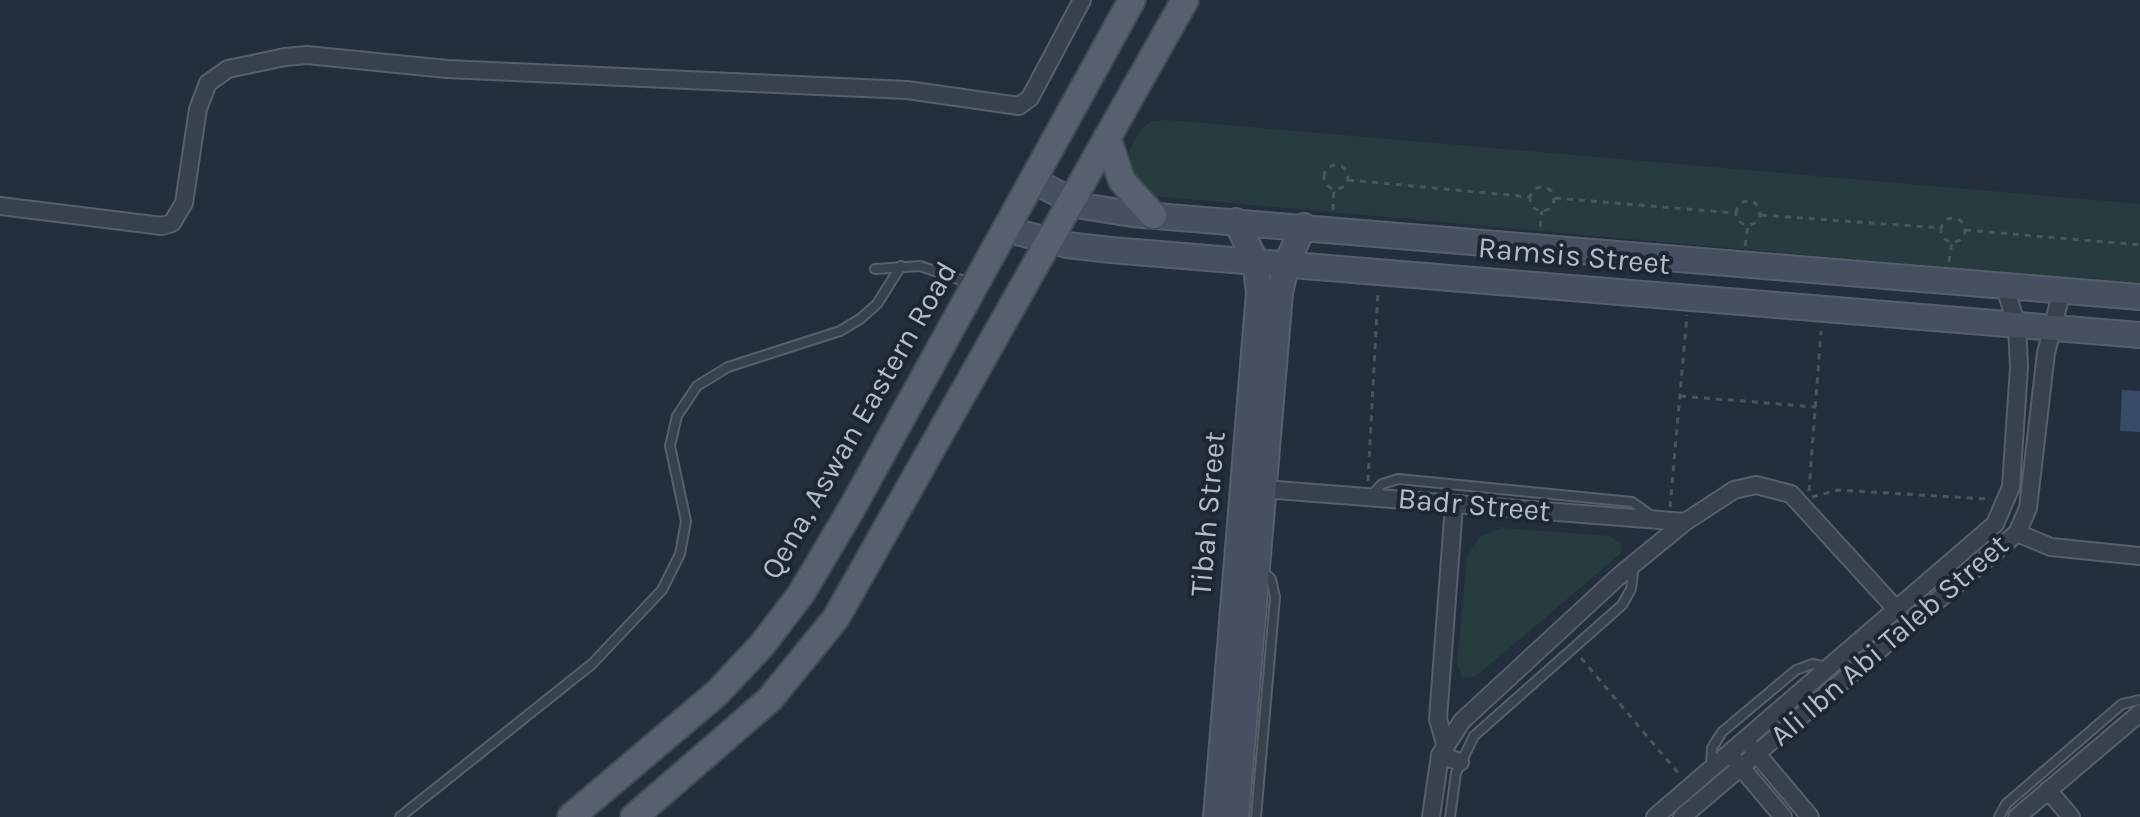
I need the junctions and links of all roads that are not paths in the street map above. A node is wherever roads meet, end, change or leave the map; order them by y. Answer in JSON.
{"nodes":[{"id":1,"x":1082,"y":0,"type":"edge"},
{"id":2,"x":1132,"y":0,"type":"edge"},
{"id":3,"x":1185,"y":0,"type":"edge"},
{"id":4,"x":1107,"y":137,"type":"junction"},
{"id":5,"x":1032,"y":180,"type":"junction"},
{"id":6,"x":1070,"y":201,"type":"junction"},
{"id":7,"x":0,"y":206,"type":"edge"},
{"id":8,"x":1153,"y":215,"type":"junction"},
{"id":9,"x":1236,"y":221,"type":"junction"},
{"id":10,"x":1304,"y":226,"type":"junction"},
{"id":11,"x":1005,"y":229,"type":"junction"},
{"id":12,"x":1048,"y":241,"type":"junction"},
{"id":13,"x":1255,"y":260,"type":"junction"},
{"id":14,"x":1287,"y":262,"type":"junction"},
{"id":15,"x":901,"y":266,"type":"junction"},
{"id":16,"x":875,"y":269,"type":"dead end"},
{"id":17,"x":974,"y":285,"type":"junction"},
{"id":18,"x":2004,"y":285,"type":"junction"},
{"id":19,"x":2062,"y":290,"type":"junction"},
{"id":20,"x":2140,"y":297,"type":"edge"},
{"id":21,"x":2017,"y":325,"type":"junction"},
{"id":22,"x":2051,"y":328,"type":"junction"},
{"id":23,"x":2140,"y":335,"type":"edge"},
{"id":24,"x":1264,"y":489,"type":"junction"},
{"id":25,"x":1369,"y":496,"type":"junction"},
{"id":26,"x":1454,"y":505,"type":"junction"},
{"id":27,"x":1669,"y":522,"type":"junction"},
{"id":28,"x":2017,"y":533,"type":"junction"},
{"id":29,"x":2140,"y":556,"type":"edge"},
{"id":30,"x":1634,"y":564,"type":"junction"},
{"id":31,"x":1257,"y":567,"type":"junction"},
{"id":32,"x":1897,"y":610,"type":"junction"},
{"id":33,"x":1829,"y":668,"type":"junction"},
{"id":34,"x":2140,"y":700,"type":"edge"},
{"id":35,"x":2140,"y":713,"type":"edge"},
{"id":36,"x":1744,"y":739,"type":"junction"},
{"id":37,"x":1442,"y":750,"type":"junction"},
{"id":38,"x":1728,"y":752,"type":"junction"},
{"id":39,"x":1757,"y":755,"type":"junction"},
{"id":40,"x":1460,"y":762,"type":"junction"},
{"id":41,"x":1711,"y":767,"type":"junction"},
{"id":42,"x":1741,"y":768,"type":"junction"},
{"id":43,"x":2048,"y":790,"type":"junction"},
{"id":44,"x":400,"y":817,"type":"edge"},
{"id":45,"x":571,"y":817,"type":"edge"},
{"id":46,"x":634,"y":817,"type":"edge"},
{"id":47,"x":1216,"y":817,"type":"edge"},
{"id":48,"x":1236,"y":817,"type":"edge"},
{"id":49,"x":1256,"y":817,"type":"edge"},
{"id":50,"x":1431,"y":817,"type":"edge"},
{"id":51,"x":1450,"y":817,"type":"edge"},
{"id":52,"x":1655,"y":817,"type":"edge"},
{"id":53,"x":1682,"y":817,"type":"edge"},
{"id":54,"x":1783,"y":817,"type":"edge"},
{"id":55,"x":1810,"y":817,"type":"edge"},
{"id":56,"x":1999,"y":817,"type":"edge"},
{"id":57,"x":2017,"y":817,"type":"edge"},
{"id":58,"x":2071,"y":817,"type":"edge"}],
"edges":[{"from":1,"to":7,"type":"street"},
{"from":2,"to":5,"type":"main road","name":"Qena, Aswan Eastern Road"},
{"from":3,"to":4,"type":"main road"},
{"from":4,"to":6,"type":"main road"},
{"from":4,"to":8,"type":"main road"},
{"from":5,"to":6,"type":"main road","name":"Ramsis Street"},
{"from":5,"to":11,"type":"main road","name":"Qena, Aswan Eastern Road"},
{"from":6,"to":8,"type":"main road","name":"Ramsis Street"},
{"from":6,"to":12,"type":"main road"},
{"from":8,"to":9,"type":"main road","name":"Ramsis Street"},
{"from":9,"to":10,"type":"main road","name":"Ramsis Street"},
{"from":9,"to":13,"type":"main road","name":"Tibah Street"},
{"from":10,"to":14,"type":"main road","name":"Tibah Street"},
{"from":10,"to":18,"type":"main road","name":"Ramsis Street"},
{"from":11,"to":12,"type":"main road","name":"Ramsis Street"},
{"from":11,"to":17,"type":"main road","name":"Qena, Aswan Eastern Road"},
{"from":12,"to":13,"type":"main road","name":"Ramsis Street"},
{"from":12,"to":46,"type":"main road"},
{"from":13,"to":14,"type":"main road","name":"Ramsis Street"},
{"from":13,"to":47,"type":"main road","name":"Tibah Street"},
{"from":14,"to":21,"type":"main road","name":"Ramsis Street"},
{"from":14,"to":24,"type":"main road","name":"Tibah Street"},
{"from":15,"to":16,"type":"lane"},
{"from":15,"to":17,"type":"lane"},
{"from":15,"to":44,"type":"lane"},
{"from":17,"to":45,"type":"main road","name":"Qena, Aswan Eastern Road"},
{"from":18,"to":19,"type":"main road","name":"Ramsis Street"},
{"from":18,"to":21,"type":"street","name":"Ali Ibn Abi Taleb Street"},
{"from":19,"to":20,"type":"main road","name":"Ramsis Street"},
{"from":19,"to":22,"type":"street","name":"Ali Ibn Abi Taleb Street"},
{"from":21,"to":22,"type":"main road","name":"Ramsis Street"},
{"from":21,"to":32,"type":"street","name":"Ali Ibn Abi Taleb Street"},
{"from":22,"to":23,"type":"main road","name":"Ramsis Street"},
{"from":22,"to":28,"type":"street","name":"Ali Ibn Abi Taleb Street"},
{"from":24,"to":25,"type":"street","name":"Badr Street"},
{"from":24,"to":31,"type":"main road","name":"Tibah Street"},
{"from":25,"to":26,"type":"street","name":"Badr Street"},
{"from":25,"to":27,"type":"lane"},
{"from":26,"to":27,"type":"street","name":"Badr Street"},
{"from":26,"to":37,"type":"street"},
{"from":27,"to":30,"type":"street"},
{"from":27,"to":32,"type":"street"},
{"from":28,"to":29,"type":"street"},
{"from":28,"to":39,"type":"street","name":"Ali Ibn Abi Taleb Street"},
{"from":30,"to":37,"type":"street"},
{"from":30,"to":40,"type":"lane"},
{"from":31,"to":48,"type":"main road","name":"Tibah Street"},
{"from":31,"to":49,"type":"lane"},
{"from":32,"to":33,"type":"street","name":"Ali Ibn Abi Taleb Street"},
{"from":33,"to":36,"type":"street","name":"Ali Ibn Abi Taleb Street"},
{"from":33,"to":41,"type":"lane"},
{"from":34,"to":56,"type":"lane"},
{"from":35,"to":43,"type":"street"},
{"from":36,"to":38,"type":"street","name":"Ali Ibn Abi Taleb Street"},
{"from":36,"to":39,"type":"street","name":"Ali Ibn Abi Taleb Street"},
{"from":37,"to":40,"type":"street"},
{"from":37,"to":50,"type":"street"},
{"from":38,"to":41,"type":"street","name":"Ali Ibn Abi Taleb Street"},
{"from":38,"to":42,"type":"street","name":"Ali Ibn Abi Taleb Street"},
{"from":39,"to":42,"type":"street","name":"Ali Ibn Abi Taleb Street"},
{"from":39,"to":55,"type":"street","name":"Ali Ibn Abi Taleb Street"},
{"from":40,"to":51,"type":"lane"},
{"from":41,"to":52,"type":"street","name":"Ali Ibn Abi Taleb Street"},
{"from":42,"to":53,"type":"street","name":"Ali Ibn Abi Taleb Street"},
{"from":42,"to":54,"type":"street","name":"Ali Ibn Abi Taleb Street"},
{"from":43,"to":57,"type":"street"},
{"from":43,"to":58,"type":"street"}]}
